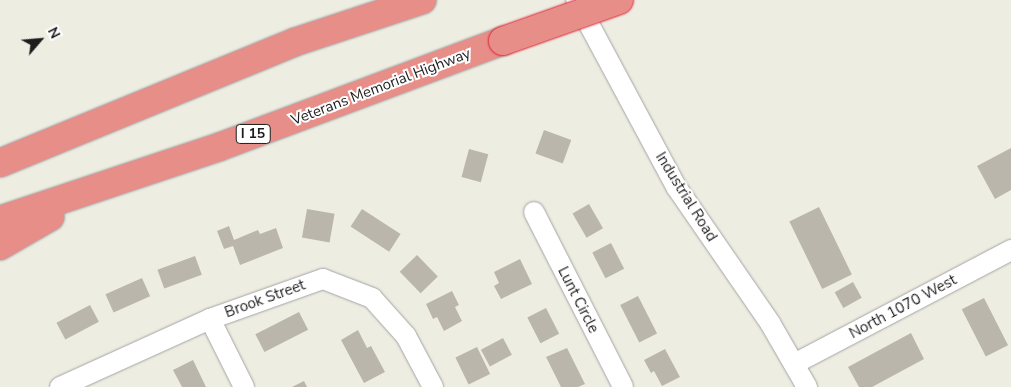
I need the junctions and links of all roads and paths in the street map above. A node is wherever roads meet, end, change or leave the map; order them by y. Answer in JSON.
{"nodes":[{"id":1,"x":422,"y":0,"type":"edge"},
{"id":2,"x":576,"y":0,"type":"edge"},
{"id":3,"x":619,"y":0,"type":"edge"},
{"id":4,"x":219,"y":147,"type":"junction"},
{"id":5,"x":0,"y":163,"type":"edge"},
{"id":6,"x":534,"y":212,"type":"dead end"},
{"id":7,"x":0,"y":220,"type":"edge"},
{"id":8,"x":0,"y":246,"type":"edge"},
{"id":9,"x":1011,"y":250,"type":"edge"},
{"id":10,"x":210,"y":319,"type":"junction"},
{"id":11,"x":794,"y":364,"type":"junction"},
{"id":12,"x":60,"y":387,"type":"edge"},
{"id":13,"x":244,"y":387,"type":"edge"},
{"id":14,"x":433,"y":387,"type":"edge"},
{"id":15,"x":623,"y":387,"type":"edge"},
{"id":16,"x":808,"y":387,"type":"edge"}],
"edges":[{"from":1,"to":5,"type":"highway"},
{"from":2,"to":11,"type":"street","name":"Industrial Road"},
{"from":3,"to":4,"type":"highway","name":"Veterans Memorial Highway","number":"I 15","bridge":true},
{"from":4,"to":7,"type":"highway","name":"Veterans Memorial Highway","number":"I 15"},
{"from":4,"to":8,"type":"highway"},
{"from":6,"to":15,"type":"street","name":"Lunt Circle"},
{"from":9,"to":11,"type":"street","name":"North 1070 West"},
{"from":10,"to":12,"type":"street","name":"Brook Street"},
{"from":10,"to":13,"type":"street"},
{"from":10,"to":14,"type":"street","name":"Brook Street"},
{"from":11,"to":16,"type":"street","name":"Industrial Road"}]}
